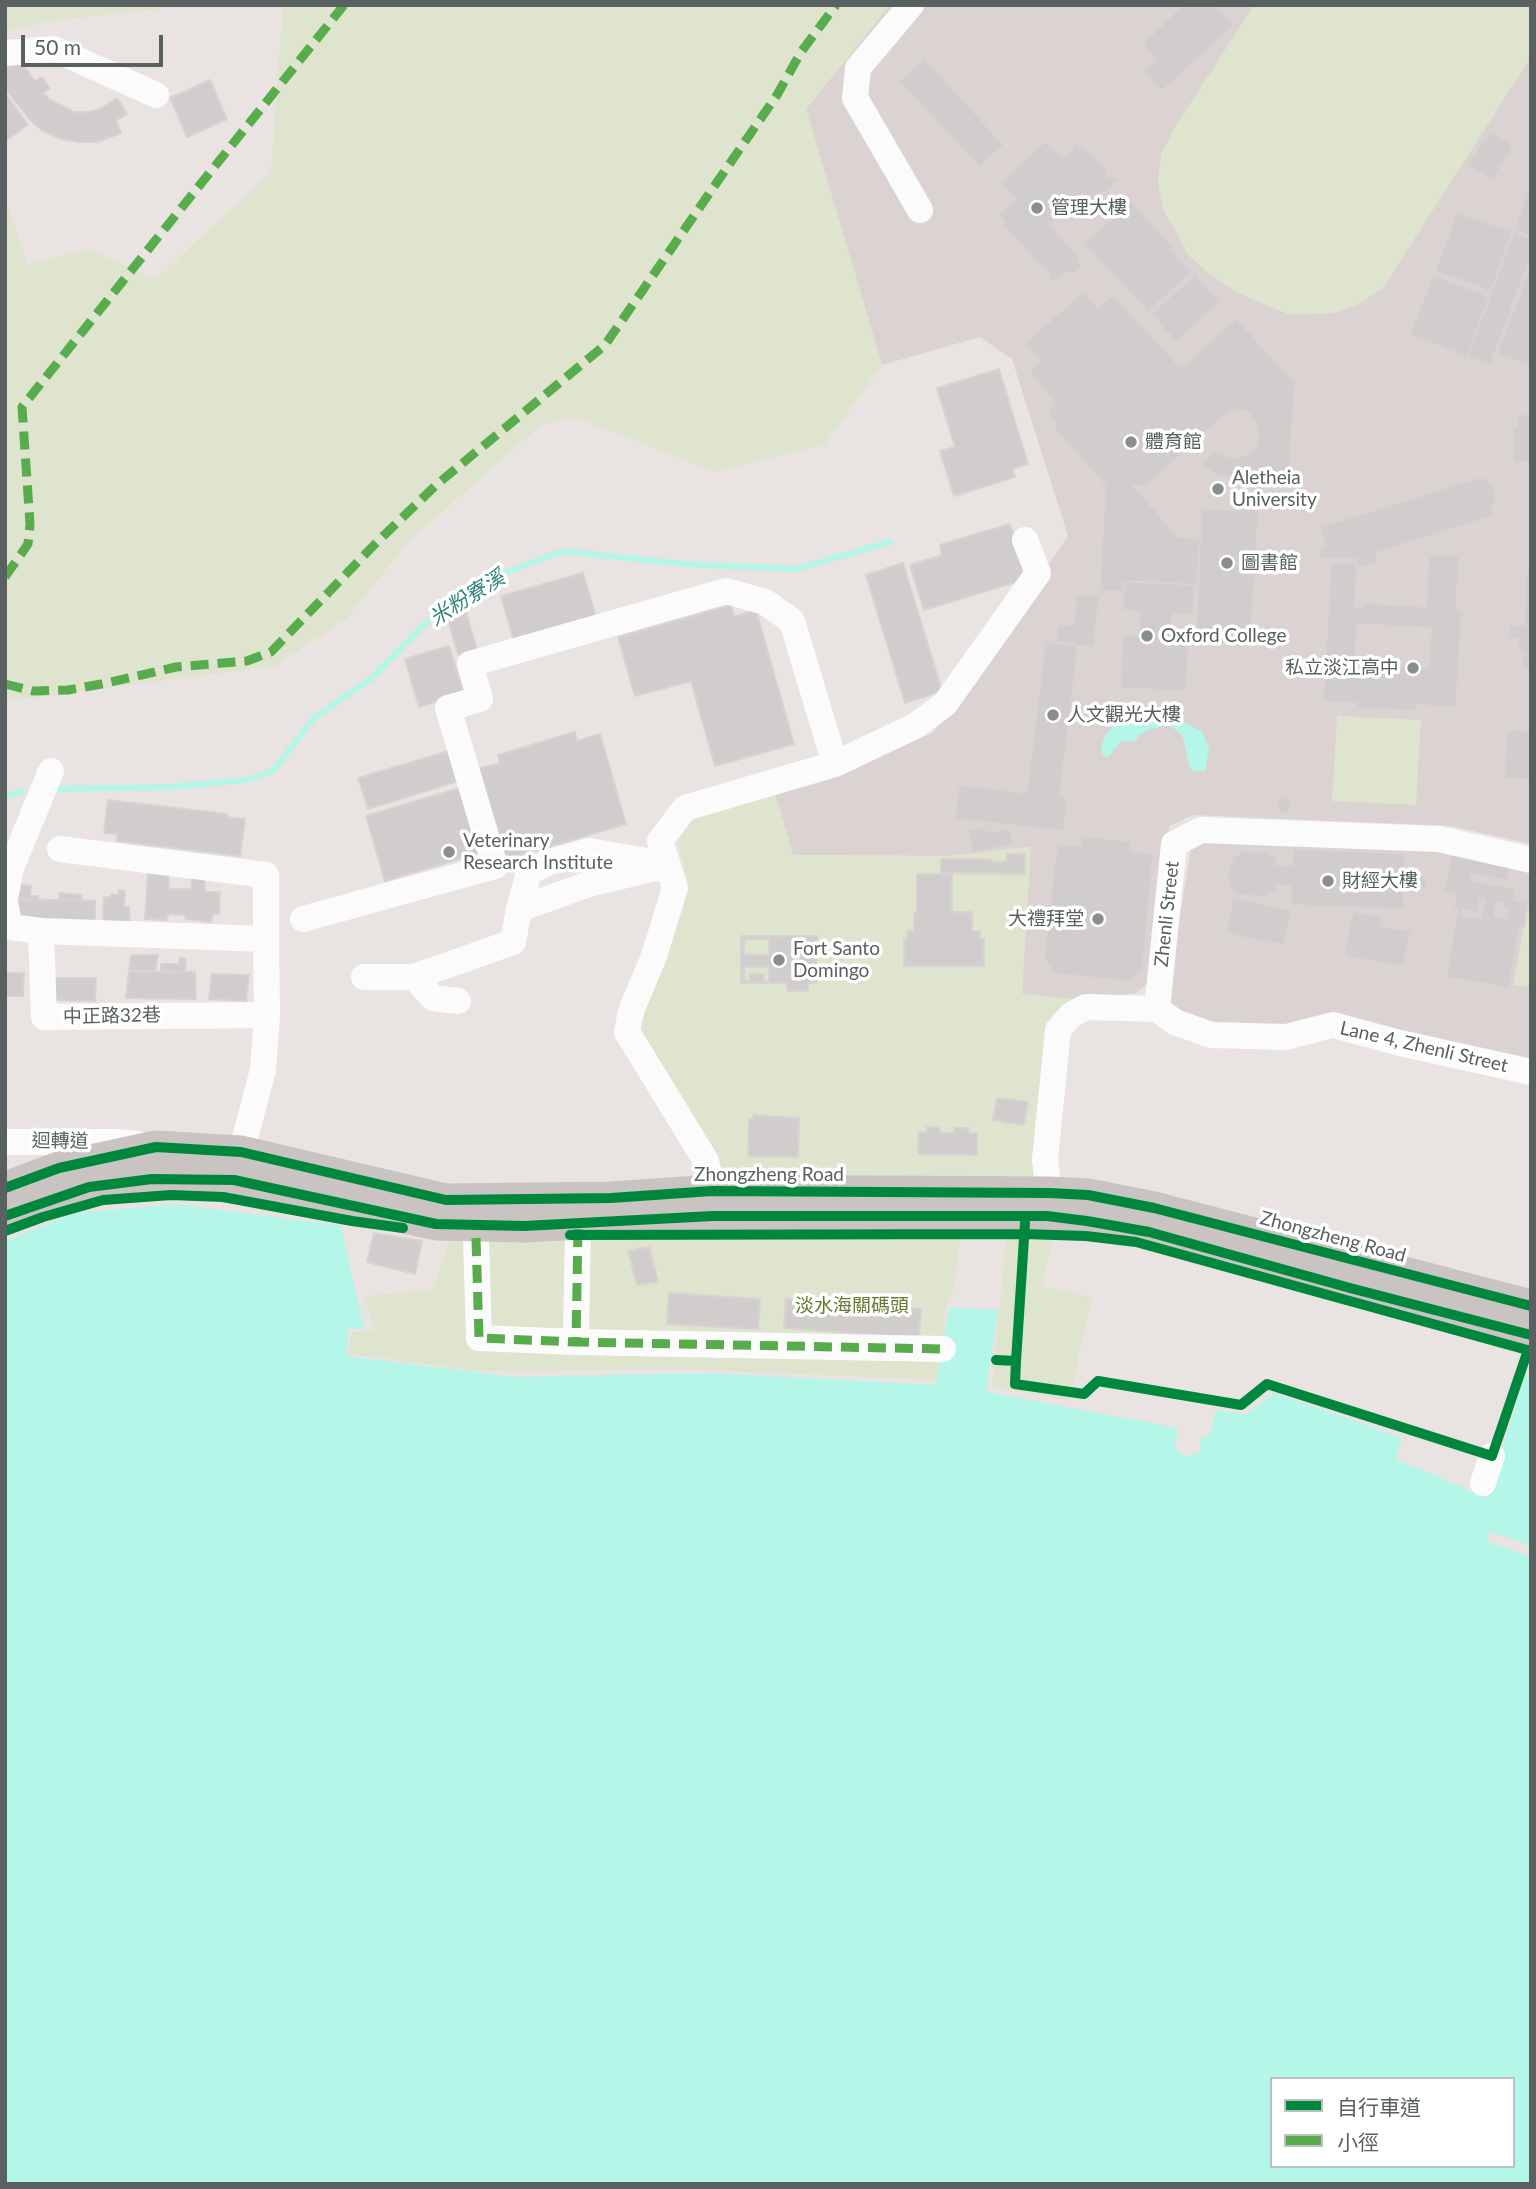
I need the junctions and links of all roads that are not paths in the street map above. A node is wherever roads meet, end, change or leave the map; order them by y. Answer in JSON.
{"nodes":[{"id":1,"x":911,"y":5,"type":"edge"},
{"id":2,"x":5,"y":53,"type":"edge"},
{"id":3,"x":156,"y":96,"type":"dead end"},
{"id":4,"x":920,"y":210,"type":"dead end"},
{"id":5,"x":1025,"y":540,"type":"dead end"},
{"id":6,"x":835,"y":764,"type":"junction"},
{"id":7,"x":51,"y":771,"type":"dead end"},
{"id":8,"x":60,"y":849,"type":"dead end"},
{"id":9,"x":1531,"y":860,"type":"edge"},
{"id":10,"x":668,"y":865,"type":"junction"},
{"id":11,"x":495,"y":866,"type":"junction"},
{"id":12,"x":5,"y":901,"type":"edge"},
{"id":13,"x":519,"y":909,"type":"junction"},
{"id":14,"x":303,"y":919,"type":"dead end"},
{"id":15,"x":41,"y":931,"type":"junction"},
{"id":16,"x":266,"y":939,"type":"junction"},
{"id":17,"x":364,"y":976,"type":"dead end"},
{"id":18,"x":414,"y":977,"type":"junction"},
{"id":19,"x":458,"y":1001,"type":"dead end"},
{"id":20,"x":1157,"y":1009,"type":"junction"},
{"id":21,"x":267,"y":1015,"type":"junction"},
{"id":22,"x":1531,"y":1072,"type":"edge"},
{"id":23,"x":5,"y":1142,"type":"edge"},
{"id":24,"x":156,"y":1147,"type":"junction"},
{"id":25,"x":237,"y":1166,"type":"junction"},
{"id":26,"x":5,"y":1188,"type":"edge"},
{"id":27,"x":712,"y":1191,"type":"junction"},
{"id":28,"x":1048,"y":1205,"type":"junction"},
{"id":29,"x":5,"y":1216,"type":"edge"},
{"id":30,"x":578,"y":1223,"type":"junction"},
{"id":31,"x":476,"y":1238,"type":"dead end"},
{"id":32,"x":1531,"y":1306,"type":"edge"},
{"id":33,"x":576,"y":1342,"type":"junction"},
{"id":34,"x":1530,"y":1343,"type":"edge"},
{"id":35,"x":943,"y":1349,"type":"dead end"},
{"id":36,"x":1492,"y":1456,"type":"dead end"},
{"id":37,"x":1483,"y":1483,"type":"dead end"}],
"edges":[{"from":1,"to":4,"type":"street"},
{"from":2,"to":3,"type":"street"},
{"from":5,"to":6,"type":"street"},
{"from":6,"to":10,"type":"street"},
{"from":6,"to":11,"type":"street"},
{"from":7,"to":12,"type":"street"},
{"from":8,"to":16,"type":"street"},
{"from":9,"to":20,"type":"street","name":"Zhenli Street"},
{"from":10,"to":13,"type":"street"},
{"from":10,"to":27,"type":"street"},
{"from":11,"to":13,"type":"street"},
{"from":11,"to":14,"type":"street"},
{"from":12,"to":15,"type":"street"},
{"from":13,"to":18,"type":"street"},
{"from":15,"to":16,"type":"street"},
{"from":15,"to":21,"type":"street","name":"中正路32巷"},
{"from":16,"to":21,"type":"street"},
{"from":17,"to":18,"type":"street"},
{"from":18,"to":19,"type":"street"},
{"from":20,"to":22,"type":"street","name":"Lane 4, Zhenli Street"},
{"from":20,"to":28,"type":"street"},
{"from":21,"to":25,"type":"street"},
{"from":23,"to":24,"type":"street","name":"迴轉道"},
{"from":24,"to":25,"type":"main road","name":"Zhongzheng Road"},
{"from":24,"to":26,"type":"main road","name":"Zhongzheng Road"},
{"from":25,"to":27,"type":"main road","name":"Zhongzheng Road"},
{"from":25,"to":29,"type":"main road","name":"Zhongzheng Road"},
{"from":25,"to":30,"type":"main road","name":"Zhongzheng Road"},
{"from":27,"to":28,"type":"main road","name":"Zhongzheng Road"},
{"from":28,"to":30,"type":"main road","name":"Zhongzheng Road"},
{"from":28,"to":32,"type":"main road","name":"Zhongzheng Road"},
{"from":28,"to":34,"type":"main road","name":"Zhongzheng Road"},
{"from":30,"to":33,"type":"street"},
{"from":31,"to":33,"type":"street"},
{"from":33,"to":35,"type":"street"},
{"from":36,"to":37,"type":"street"}]}
